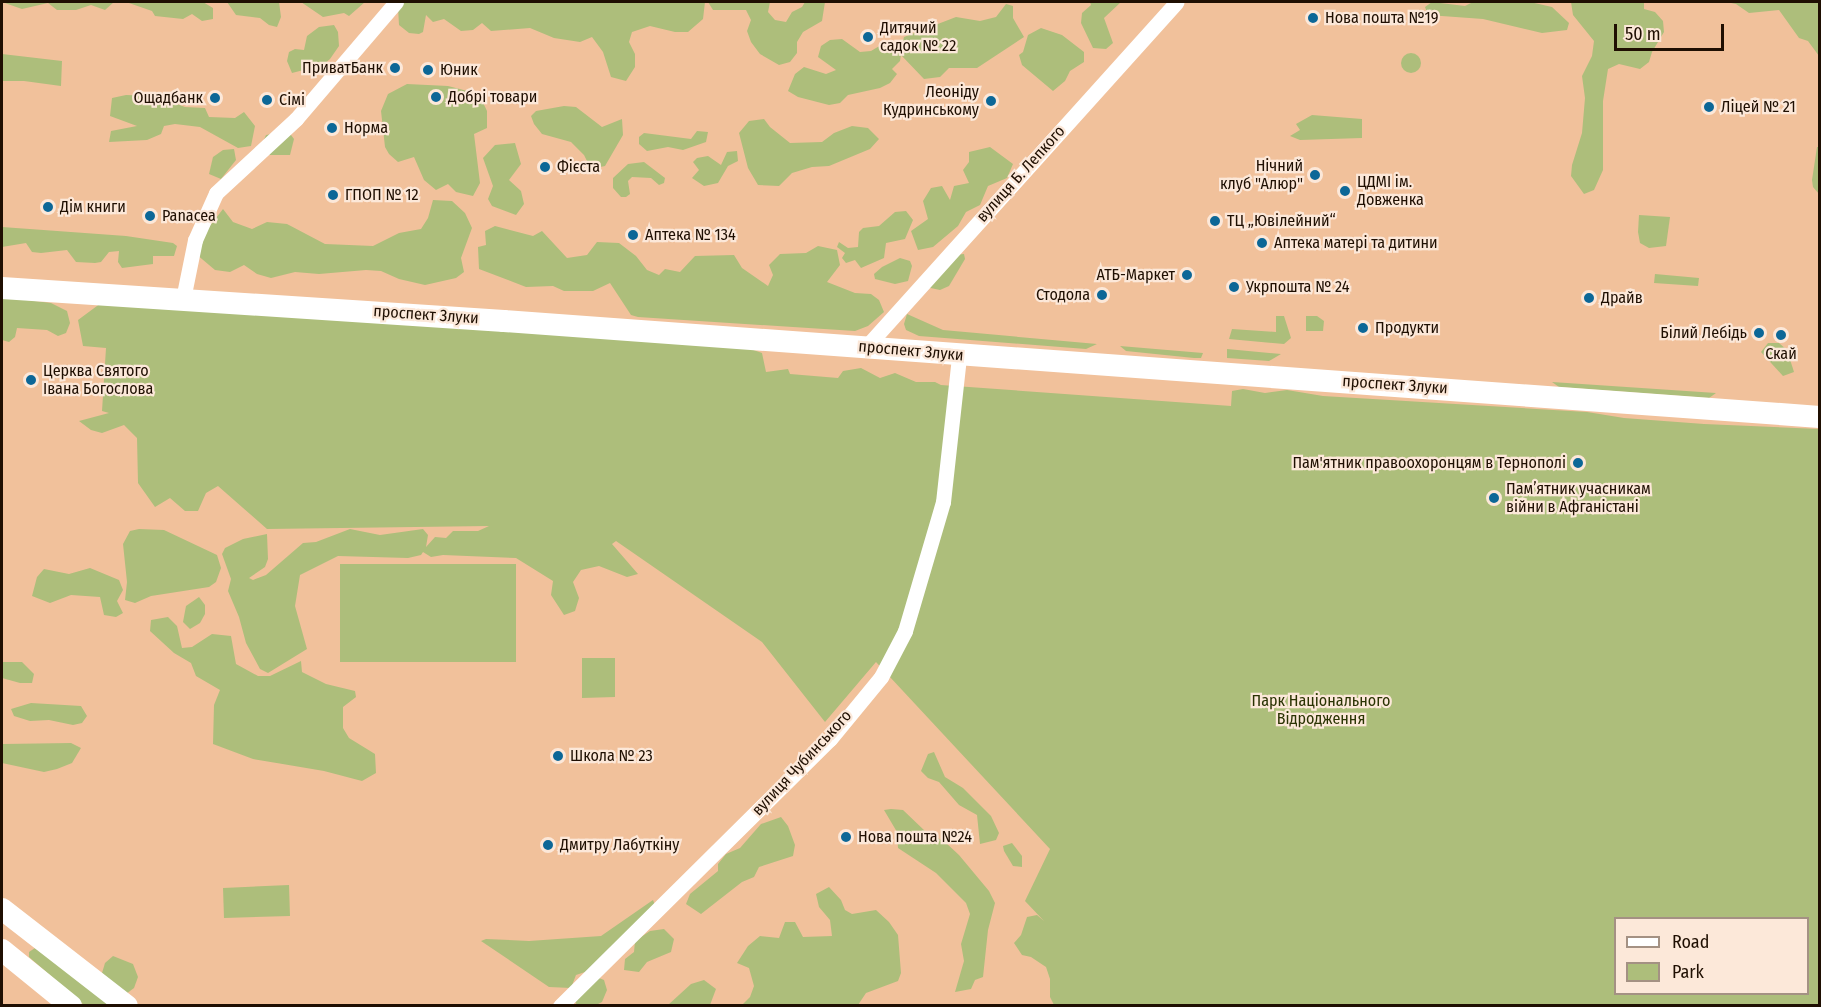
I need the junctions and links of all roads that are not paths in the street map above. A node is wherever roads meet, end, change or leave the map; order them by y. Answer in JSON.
{"nodes":[{"id":1,"x":396,"y":2,"type":"edge"},
{"id":2,"x":1177,"y":2,"type":"edge"},
{"id":3,"x":2,"y":288,"type":"edge"},
{"id":4,"x":183,"y":299,"type":"junction"},
{"id":5,"x":866,"y":347,"type":"junction"},
{"id":6,"x":959,"y":356,"type":"junction"},
{"id":7,"x":1820,"y":417,"type":"edge"},
{"id":8,"x":2,"y":909,"type":"edge"},
{"id":9,"x":23,"y":926,"type":"junction"},
{"id":10,"x":2,"y":949,"type":"edge"},
{"id":11,"x":71,"y":1005,"type":"edge"},
{"id":12,"x":127,"y":1005,"type":"edge"},
{"id":13,"x":560,"y":1005,"type":"edge"}],
"edges":[{"from":1,"to":4,"type":"street"},
{"from":2,"to":5,"type":"street","name":"вулиця Б. Лепкого"},
{"from":3,"to":4,"type":"main road","name":"проспект Злуки"},
{"from":4,"to":5,"type":"main road","name":"проспект Злуки"},
{"from":5,"to":6,"type":"main road","name":"проспект Злуки"},
{"from":6,"to":7,"type":"main road","name":"проспект Злуки"},
{"from":6,"to":13,"type":"street","name":"вулиця Чубинського"},
{"from":8,"to":9,"type":"main road"},
{"from":9,"to":10,"type":"main road"},
{"from":9,"to":12,"type":"main road"},
{"from":10,"to":11,"type":"main road"}]}
